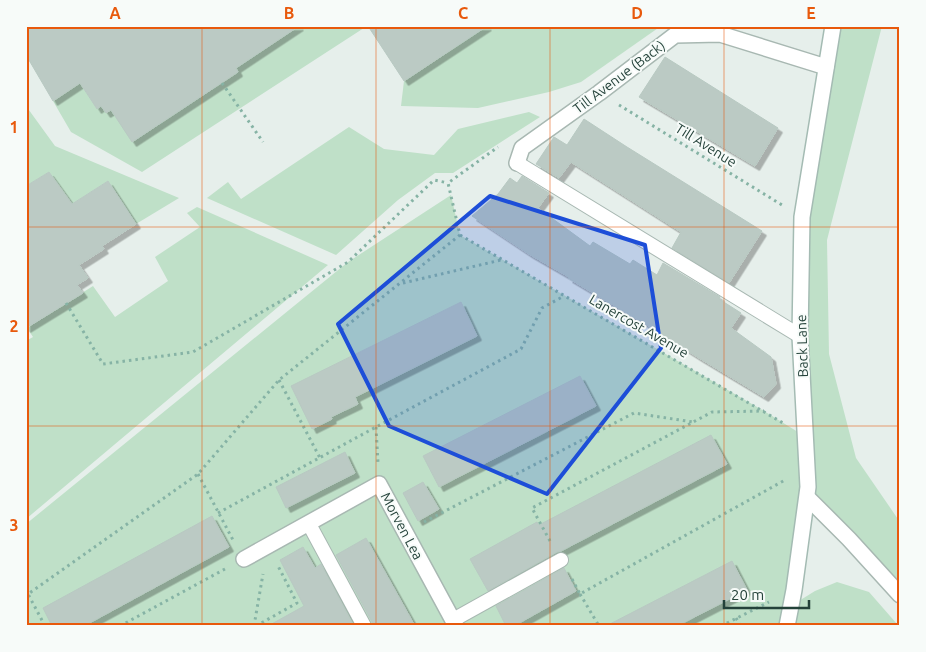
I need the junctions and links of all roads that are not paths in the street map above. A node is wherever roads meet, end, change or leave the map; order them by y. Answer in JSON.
{"nodes":[{"id":1,"x":833,"y":26,"type":"edge"},
{"id":2,"x":826,"y":66,"type":"junction"},
{"id":3,"x":517,"y":163,"type":"joint"},
{"id":4,"x":800,"y":336,"type":"junction"},
{"id":5,"x":808,"y":498,"type":"junction"},
{"id":6,"x":309,"y":524,"type":"junction"},
{"id":7,"x":244,"y":559,"type":"road end"},
{"id":8,"x":561,"y":560,"type":"road end"},
{"id":9,"x":900,"y":595,"type":"edge"},
{"id":10,"x":454,"y":623,"type":"edge"},
{"id":11,"x":364,"y":626,"type":"edge"},
{"id":12,"x":787,"y":626,"type":"edge"}],
"edges":[{"from":1,"to":2,"type":"street","name":"Back Lane"},
{"from":2,"to":3,"type":"street","name":"Till Avenue (Back)"},
{"from":2,"to":4,"type":"street","name":"Back Lane"},
{"from":3,"to":4,"type":"lane"},
{"from":4,"to":5,"type":"street","name":"Back Lane"},
{"from":5,"to":9,"type":"street"},
{"from":5,"to":12,"type":"street","name":"Back Lane"},
{"from":6,"to":7,"type":"street","name":"Morven Lea"},
{"from":6,"to":10,"type":"street","name":"Morven Lea"},
{"from":6,"to":11,"type":"lane"},
{"from":8,"to":10,"type":"lane"}]}
